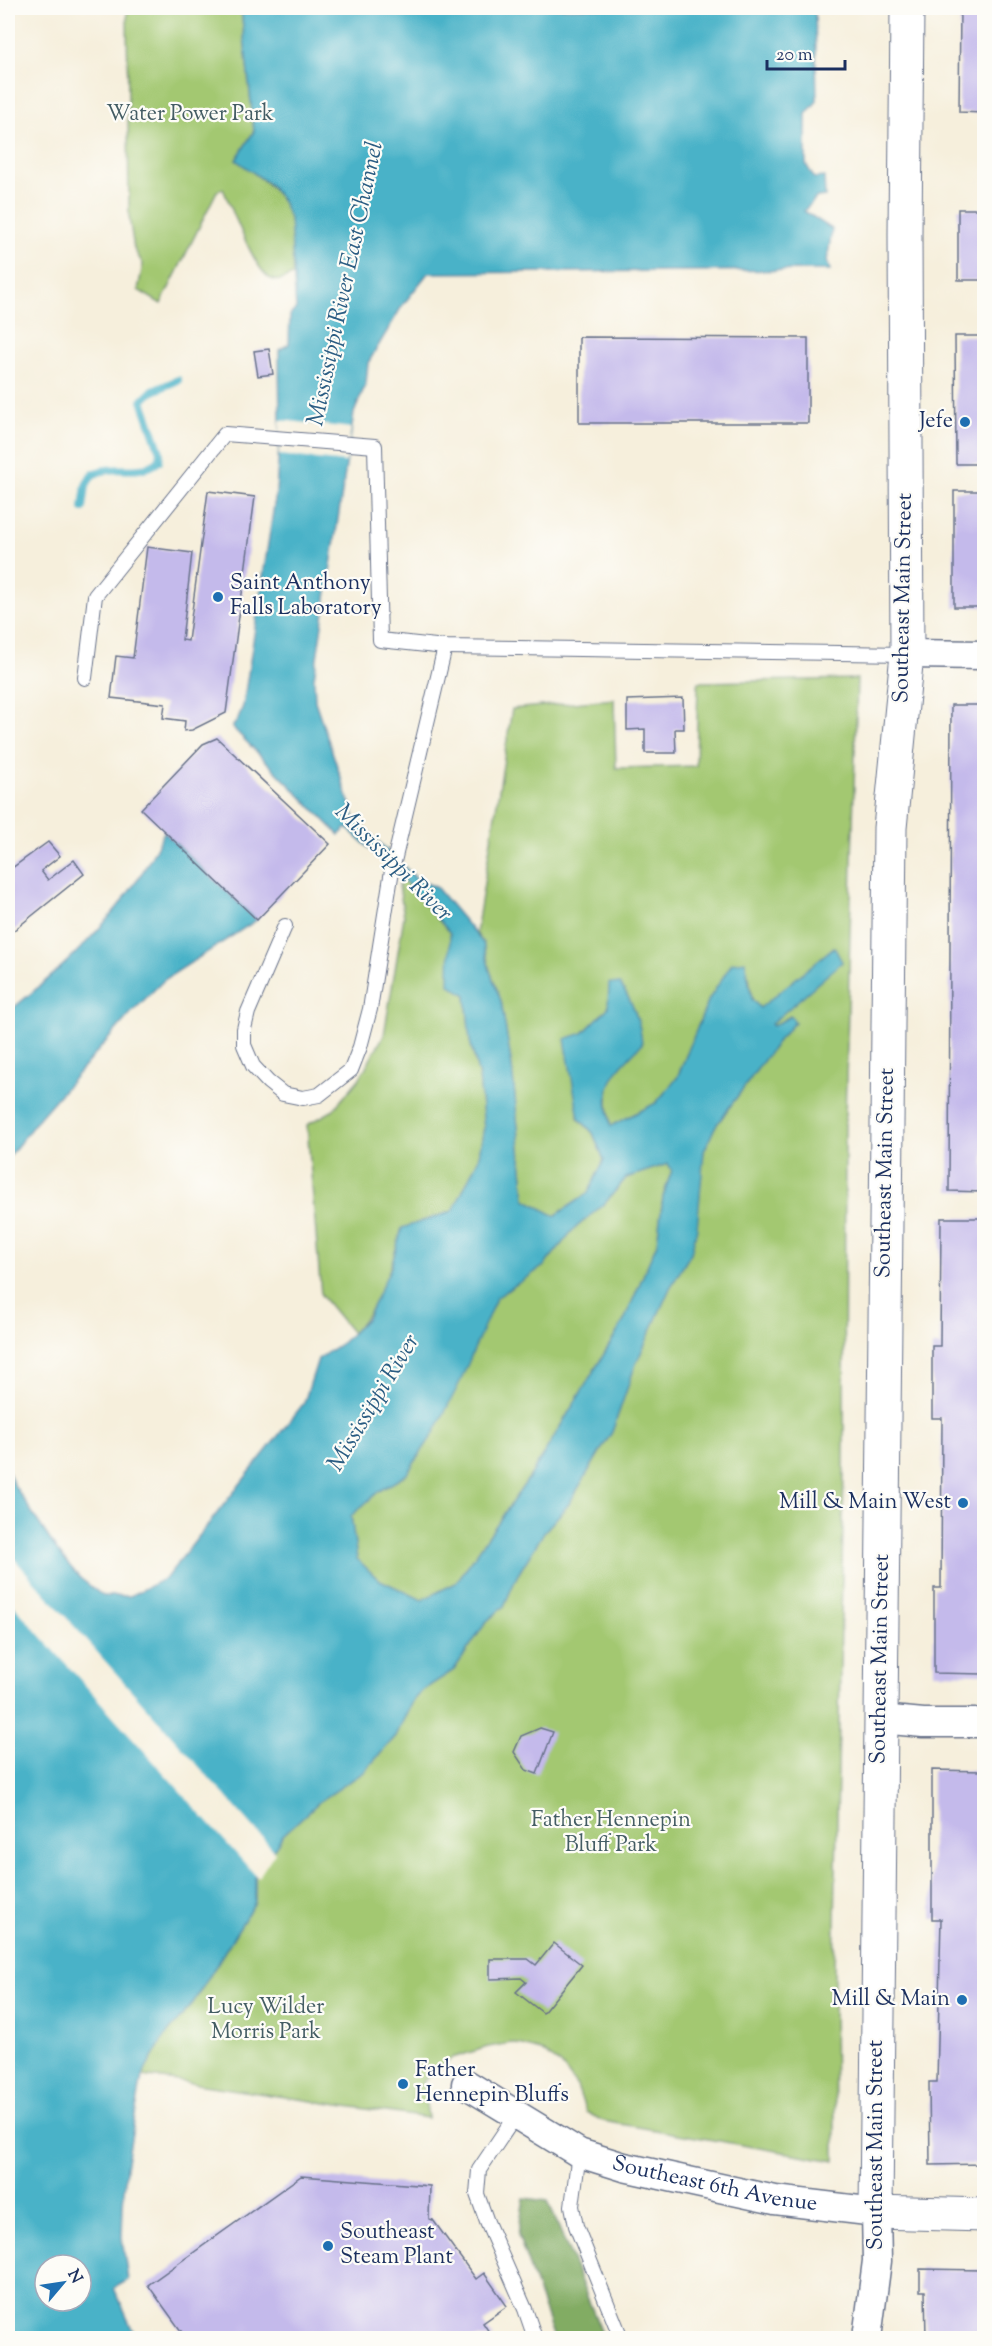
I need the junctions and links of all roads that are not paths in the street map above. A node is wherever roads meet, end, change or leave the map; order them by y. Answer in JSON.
{"nodes":[{"id":1,"x":907,"y":8,"type":"edge"},
{"id":2,"x":445,"y":647,"type":"junction"},
{"id":3,"x":907,"y":654,"type":"junction"},
{"id":4,"x":984,"y":655,"type":"edge"},
{"id":5,"x":86,"y":678,"type":"dead end"},
{"id":6,"x":285,"y":926,"type":"dead end"},
{"id":7,"x":881,"y":1719,"type":"junction"},
{"id":8,"x":984,"y":1723,"type":"edge"},
{"id":9,"x":466,"y":2084,"type":"dead end"},
{"id":10,"x":516,"y":2115,"type":"junction"},
{"id":11,"x":579,"y":2153,"type":"junction"},
{"id":12,"x":876,"y":2212,"type":"junction"},
{"id":13,"x":984,"y":2215,"type":"edge"},
{"id":14,"x":535,"y":2338,"type":"edge"},
{"id":15,"x":621,"y":2338,"type":"edge"},
{"id":16,"x":867,"y":2338,"type":"edge"}],
"edges":[{"from":1,"to":3,"type":"street","name":"Southeast Main Street"},
{"from":2,"to":3,"type":"lane"},
{"from":2,"to":5,"type":"lane"},
{"from":2,"to":6,"type":"lane"},
{"from":3,"to":4,"type":"street"},
{"from":3,"to":7,"type":"street","name":"Southeast Main Street"},
{"from":7,"to":8,"type":"street"},
{"from":7,"to":12,"type":"street","name":"Southeast Main Street"},
{"from":9,"to":10,"type":"street","name":"Southeast 6th Avenue"},
{"from":10,"to":11,"type":"street","name":"Southeast 6th Avenue"},
{"from":10,"to":14,"type":"lane"},
{"from":11,"to":12,"type":"street","name":"Southeast 6th Avenue"},
{"from":11,"to":15,"type":"lane"},
{"from":12,"to":13,"type":"street","name":"Southeast 6th Avenue"},
{"from":12,"to":16,"type":"street","name":"Southeast Main Street"}]}
